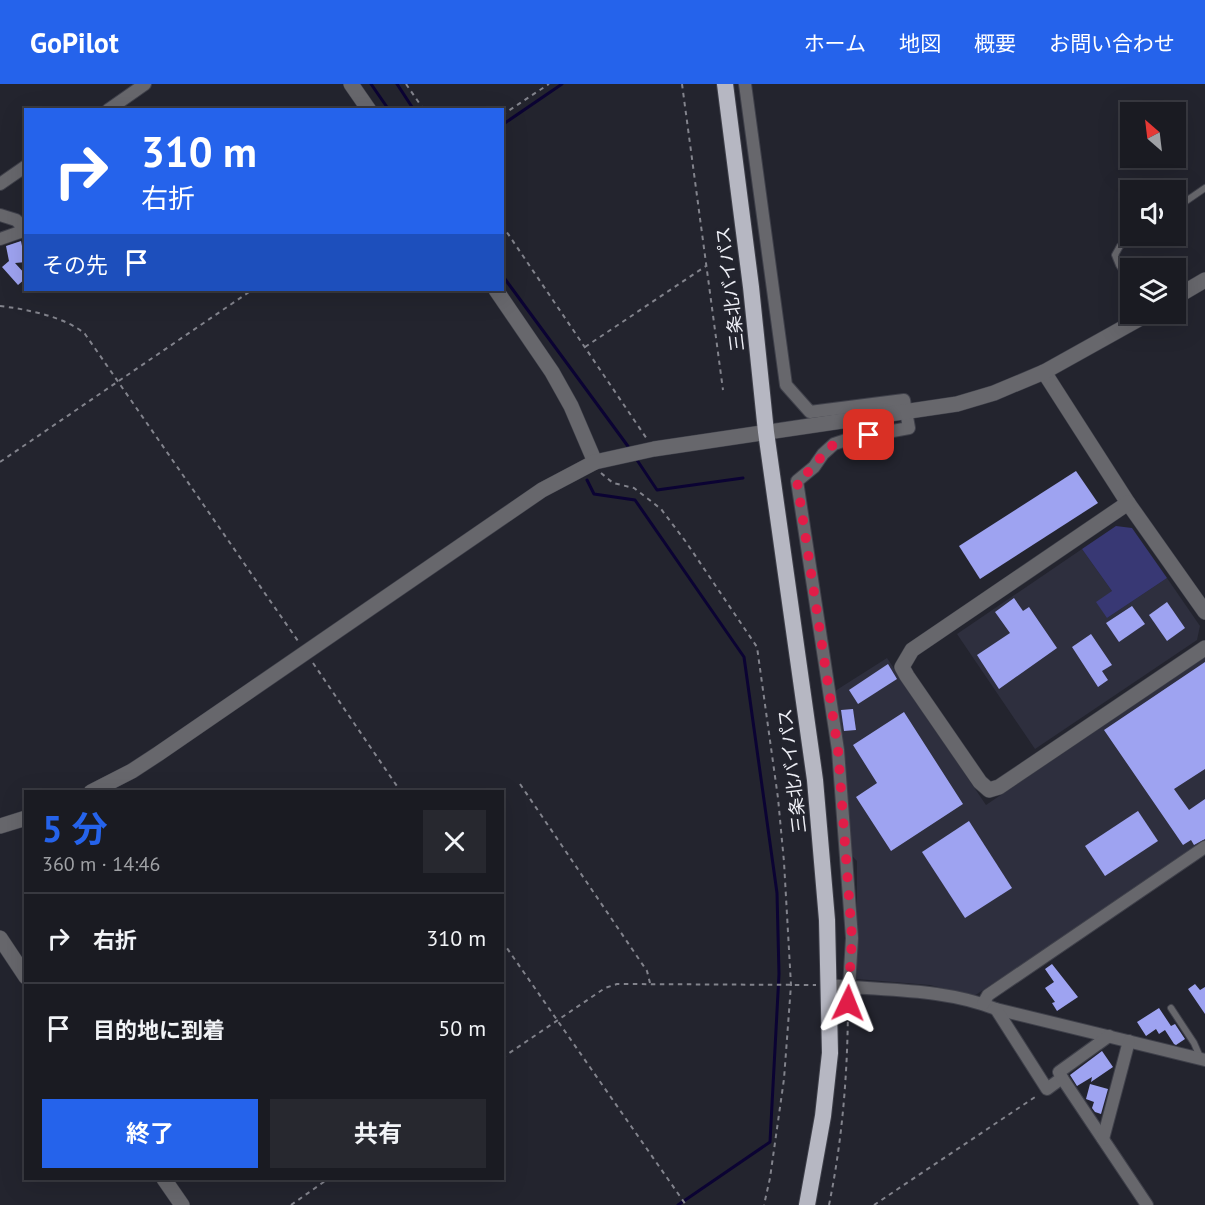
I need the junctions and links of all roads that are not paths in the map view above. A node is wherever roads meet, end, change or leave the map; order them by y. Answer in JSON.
{"nodes":[{"id":1,"x":145,"y":84,"type":"edge"},
{"id":2,"x":351,"y":84,"type":"edge"},
{"id":3,"x":725,"y":84,"type":"edge"},
{"id":4,"x":745,"y":84,"type":"edge"},
{"id":5,"x":111,"y":108,"type":"edge"},
{"id":6,"x":368,"y":108,"type":"edge"},
{"id":7,"x":24,"y":167,"type":"edge"},
{"id":8,"x":0,"y":184,"type":"edge"},
{"id":9,"x":1205,"y":188,"type":"edge"},
{"id":10,"x":1186,"y":201,"type":"edge"},
{"id":11,"x":0,"y":215,"type":"edge"},
{"id":12,"x":0,"y":239,"type":"edge"},
{"id":13,"x":1120,"y":246,"type":"edge"},
{"id":14,"x":1120,"y":266,"type":"edge"},
{"id":15,"x":1203,"y":284,"type":"edge"},
{"id":16,"x":497,"y":291,"type":"edge"},
{"id":17,"x":1186,"y":292,"type":"edge"},
{"id":18,"x":1130,"y":324,"type":"edge"},
{"id":19,"x":1044,"y":372,"type":"junction"},
{"id":20,"x":907,"y":412,"type":"junction"},
{"id":21,"x":766,"y":432,"type":"junction"},
{"id":22,"x":596,"y":462,"type":"junction"},
{"id":23,"x":1128,"y":503,"type":"junction"},
{"id":24,"x":1205,"y":612,"type":"edge"},
{"id":25,"x":1205,"y":648,"type":"edge"},
{"id":26,"x":95,"y":790,"type":"edge"},
{"id":27,"x":24,"y":819,"type":"edge"},
{"id":28,"x":0,"y":826,"type":"edge"},
{"id":29,"x":1205,"y":847,"type":"edge"},
{"id":30,"x":0,"y":938,"type":"edge"},
{"id":31,"x":24,"y":974,"type":"edge"},
{"id":32,"x":828,"y":985,"type":"junction"},
{"id":33,"x":849,"y":987,"type":"junction"},
{"id":34,"x":984,"y":1004,"type":"junction"},
{"id":35,"x":1171,"y":1008,"type":"dead end"},
{"id":36,"x":996,"y":1009,"type":"junction"},
{"id":37,"x":1109,"y":1036,"type":"junction"},
{"id":38,"x":1129,"y":1041,"type":"junction"},
{"id":39,"x":1203,"y":1059,"type":"edge"},
{"id":40,"x":1062,"y":1078,"type":"junction"},
{"id":41,"x":1103,"y":1139,"type":"junction"},
{"id":42,"x":165,"y":1180,"type":"edge"},
{"id":43,"x":182,"y":1205,"type":"edge"},
{"id":44,"x":807,"y":1205,"type":"edge"},
{"id":45,"x":1147,"y":1205,"type":"edge"}],
"edges":[{"from":1,"to":5,"type":"street"},
{"from":2,"to":6,"type":"street"},
{"from":3,"to":21,"type":"highway","name":"三条北バイパス"},
{"from":4,"to":20,"type":"street"},
{"from":7,"to":8,"type":"street"},
{"from":9,"to":10,"type":"lane"},
{"from":11,"to":12,"type":"street"},
{"from":13,"to":14,"type":"lane"},
{"from":15,"to":17,"type":"street"},
{"from":16,"to":22,"type":"street"},
{"from":18,"to":19,"type":"street"},
{"from":19,"to":20,"type":"street"},
{"from":19,"to":23,"type":"street"},
{"from":20,"to":21,"type":"street"},
{"from":20,"to":33,"type":"street"},
{"from":21,"to":22,"type":"street"},
{"from":21,"to":32,"type":"highway","name":"三条北バイパス"},
{"from":22,"to":26,"type":"street"},
{"from":23,"to":24,"type":"street"},
{"from":23,"to":25,"type":"street"},
{"from":27,"to":28,"type":"street"},
{"from":29,"to":34,"type":"street"},
{"from":30,"to":31,"type":"street"},
{"from":32,"to":33,"type":"street"},
{"from":32,"to":44,"type":"highway","name":"三条北バイパス"},
{"from":33,"to":34,"type":"street"},
{"from":34,"to":36,"type":"street"},
{"from":35,"to":39,"type":"lane"},
{"from":36,"to":37,"type":"street"},
{"from":36,"to":40,"type":"street"},
{"from":37,"to":38,"type":"street"},
{"from":37,"to":40,"type":"street"},
{"from":38,"to":39,"type":"street"},
{"from":38,"to":41,"type":"street"},
{"from":40,"to":41,"type":"street"},
{"from":41,"to":45,"type":"street"},
{"from":42,"to":43,"type":"street"}]}
